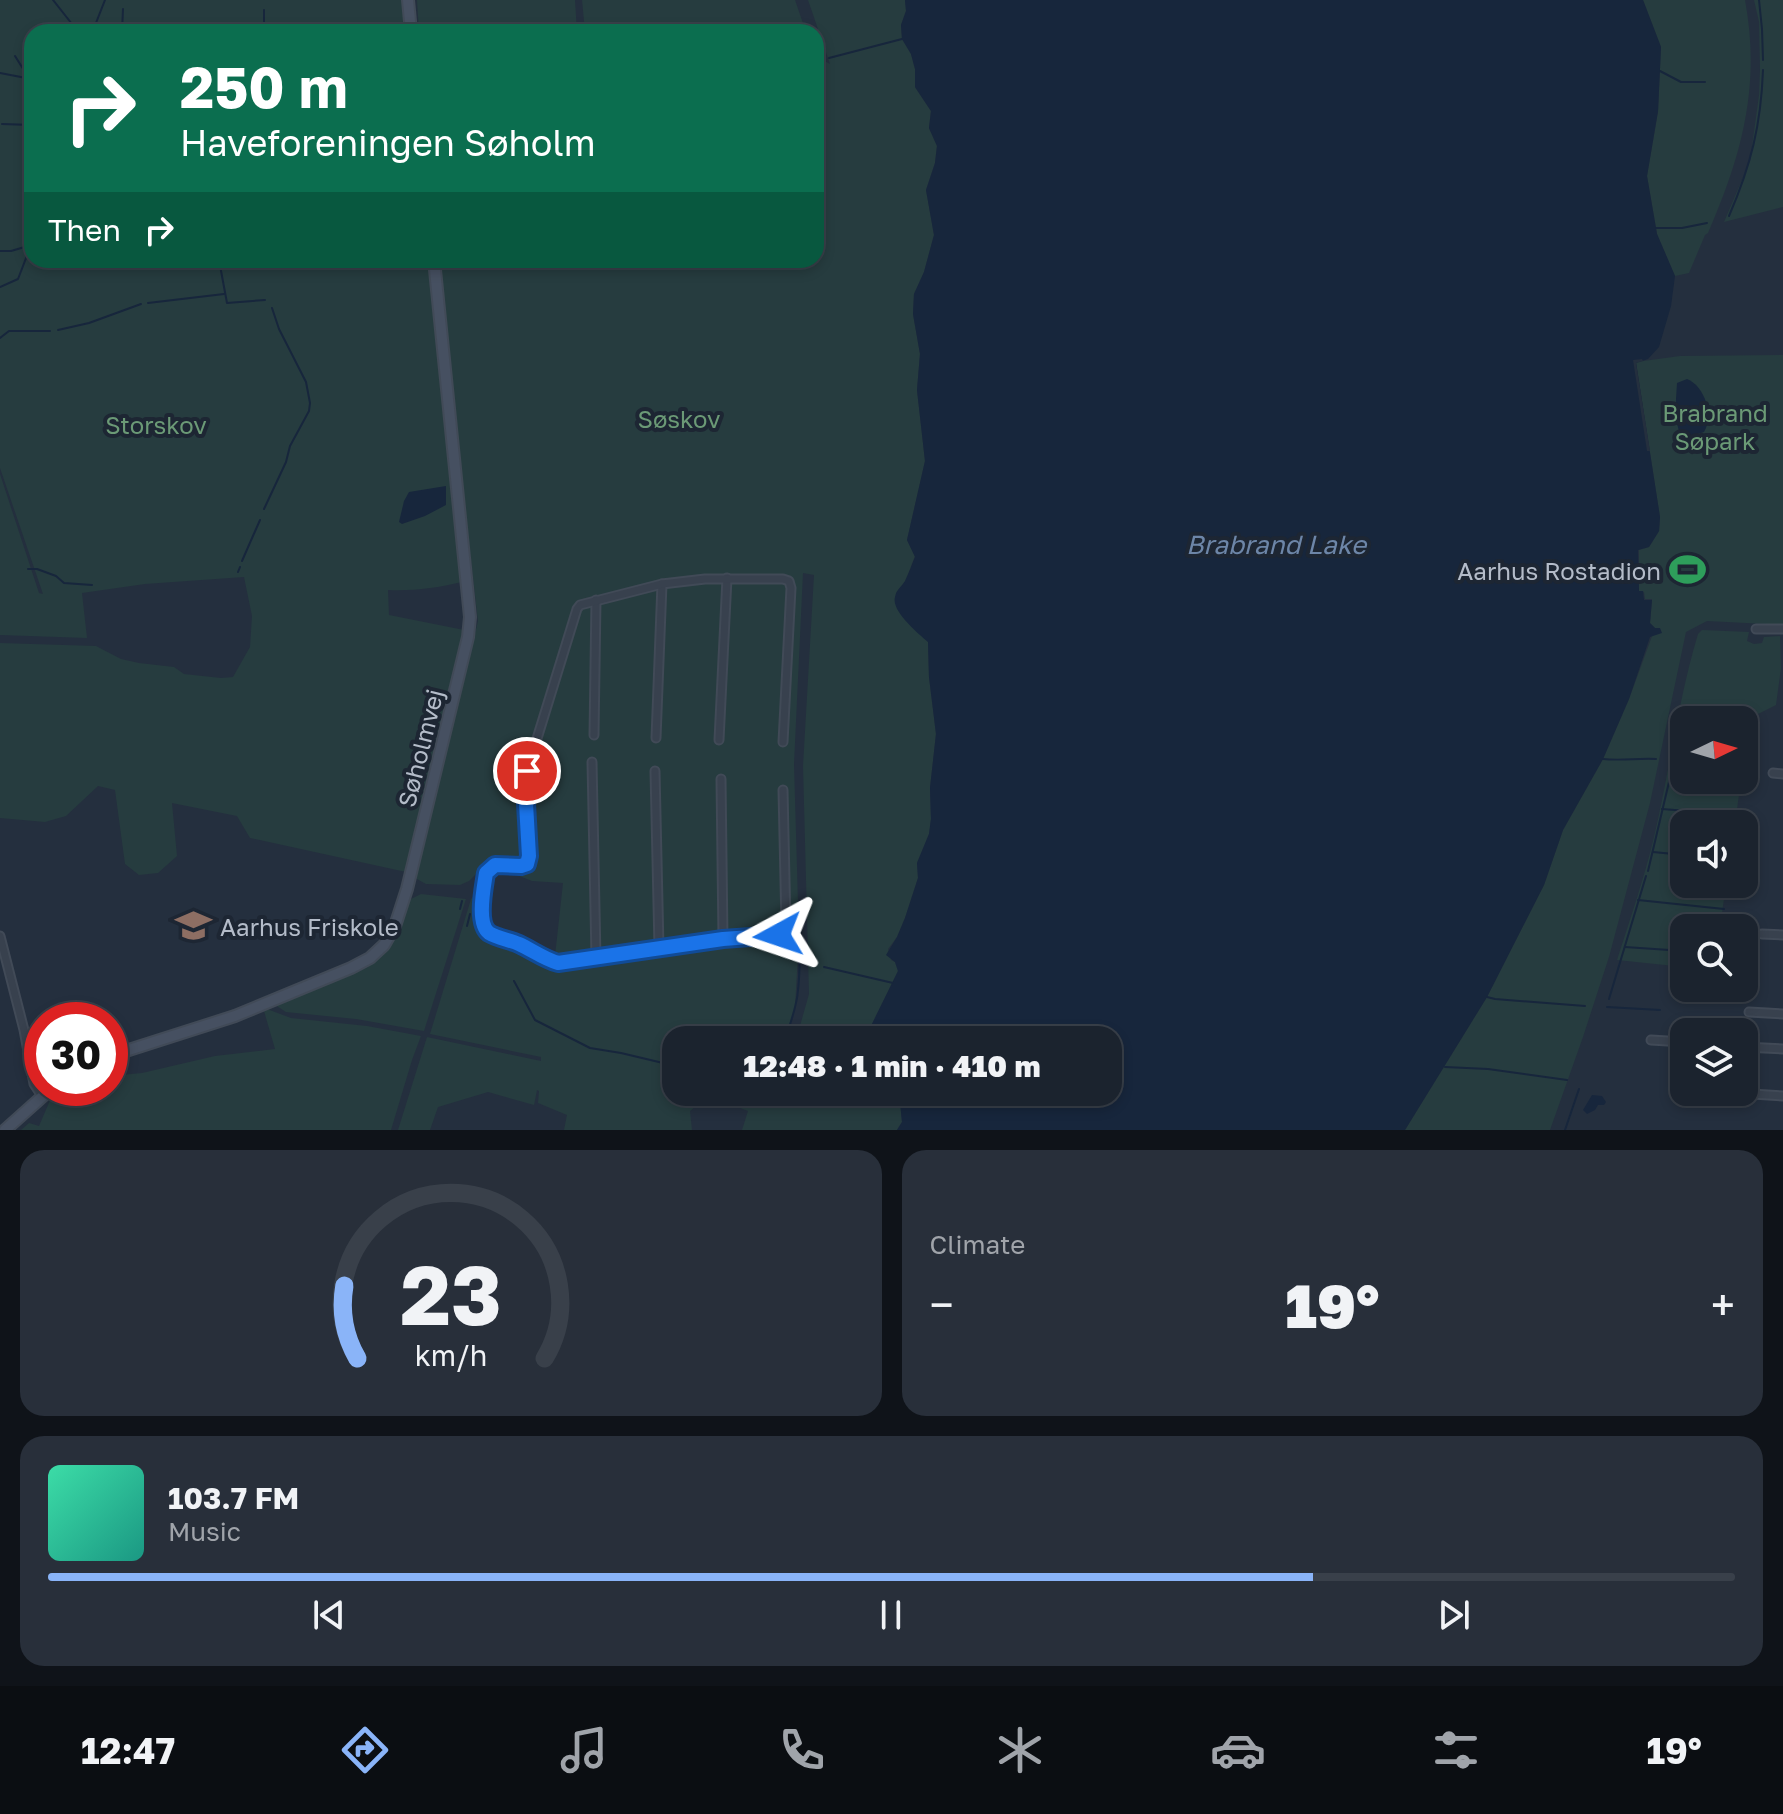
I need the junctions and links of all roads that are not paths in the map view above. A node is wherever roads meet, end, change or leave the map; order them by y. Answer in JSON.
{"nodes":[{"id":1,"x":408,"y":0,"type":"edge"},
{"id":2,"x":410,"y":24,"type":"edge"},
{"id":3,"x":435,"y":268,"type":"edge"},
{"id":4,"x":727,"y":578,"type":"junction"},
{"id":5,"x":662,"y":584,"type":"junction"},
{"id":6,"x":596,"y":600,"type":"junction"},
{"id":7,"x":1756,"y":629,"type":"dead end"},
{"id":8,"x":1783,"y":629,"type":"edge"},
{"id":9,"x":594,"y":735,"type":"dead end"},
{"id":10,"x":656,"y":738,"type":"dead end"},
{"id":11,"x":719,"y":740,"type":"dead end"},
{"id":12,"x":783,"y":742,"type":"dead end"},
{"id":13,"x":592,"y":762,"type":"dead end"},
{"id":14,"x":655,"y":771,"type":"dead end"},
{"id":15,"x":1773,"y":773,"type":"dead end"},
{"id":16,"x":1783,"y":774,"type":"edge"},
{"id":17,"x":721,"y":779,"type":"dead end"},
{"id":18,"x":783,"y":790,"type":"dead end"},
{"id":19,"x":1762,"y":934,"type":"dead end"},
{"id":20,"x":1783,"y":935,"type":"edge"},
{"id":21,"x":0,"y":936,"type":"edge"},
{"id":22,"x":723,"y":939,"type":"junction"},
{"id":23,"x":659,"y":948,"type":"junction"},
{"id":24,"x":596,"y":958,"type":"junction"},
{"id":25,"x":1749,"y":1012,"type":"dead end"},
{"id":26,"x":1783,"y":1014,"type":"edge"},
{"id":27,"x":24,"y":1030,"type":"edge"},
{"id":28,"x":1651,"y":1040,"type":"dead end"},
{"id":29,"x":1670,"y":1041,"type":"edge"},
{"id":30,"x":1758,"y":1048,"type":"edge"},
{"id":31,"x":1783,"y":1049,"type":"edge"},
{"id":32,"x":128,"y":1050,"type":"edge"},
{"id":33,"x":1758,"y":1094,"type":"edge"},
{"id":34,"x":1783,"y":1096,"type":"edge"},
{"id":35,"x":31,"y":1106,"type":"edge"},
{"id":36,"x":5,"y":1130,"type":"edge"}],
"edges":[{"from":1,"to":2,"type":"street"},
{"from":3,"to":32,"type":"street","name":"Søholmvej"},
{"from":4,"to":5,"type":"street"},
{"from":4,"to":11,"type":"street"},
{"from":4,"to":12,"type":"street"},
{"from":5,"to":6,"type":"street"},
{"from":5,"to":10,"type":"street"},
{"from":6,"to":9,"type":"street"},
{"from":6,"to":24,"type":"street"},
{"from":7,"to":8,"type":"street"},
{"from":13,"to":24,"type":"street"},
{"from":14,"to":23,"type":"street"},
{"from":15,"to":16,"type":"street"},
{"from":17,"to":22,"type":"street"},
{"from":18,"to":22,"type":"street"},
{"from":19,"to":20,"type":"street"},
{"from":21,"to":27,"type":"street"},
{"from":22,"to":23,"type":"street"},
{"from":23,"to":24,"type":"street"},
{"from":25,"to":26,"type":"street"},
{"from":28,"to":29,"type":"street"},
{"from":30,"to":31,"type":"street"},
{"from":33,"to":34,"type":"street"},
{"from":35,"to":36,"type":"street"}]}
